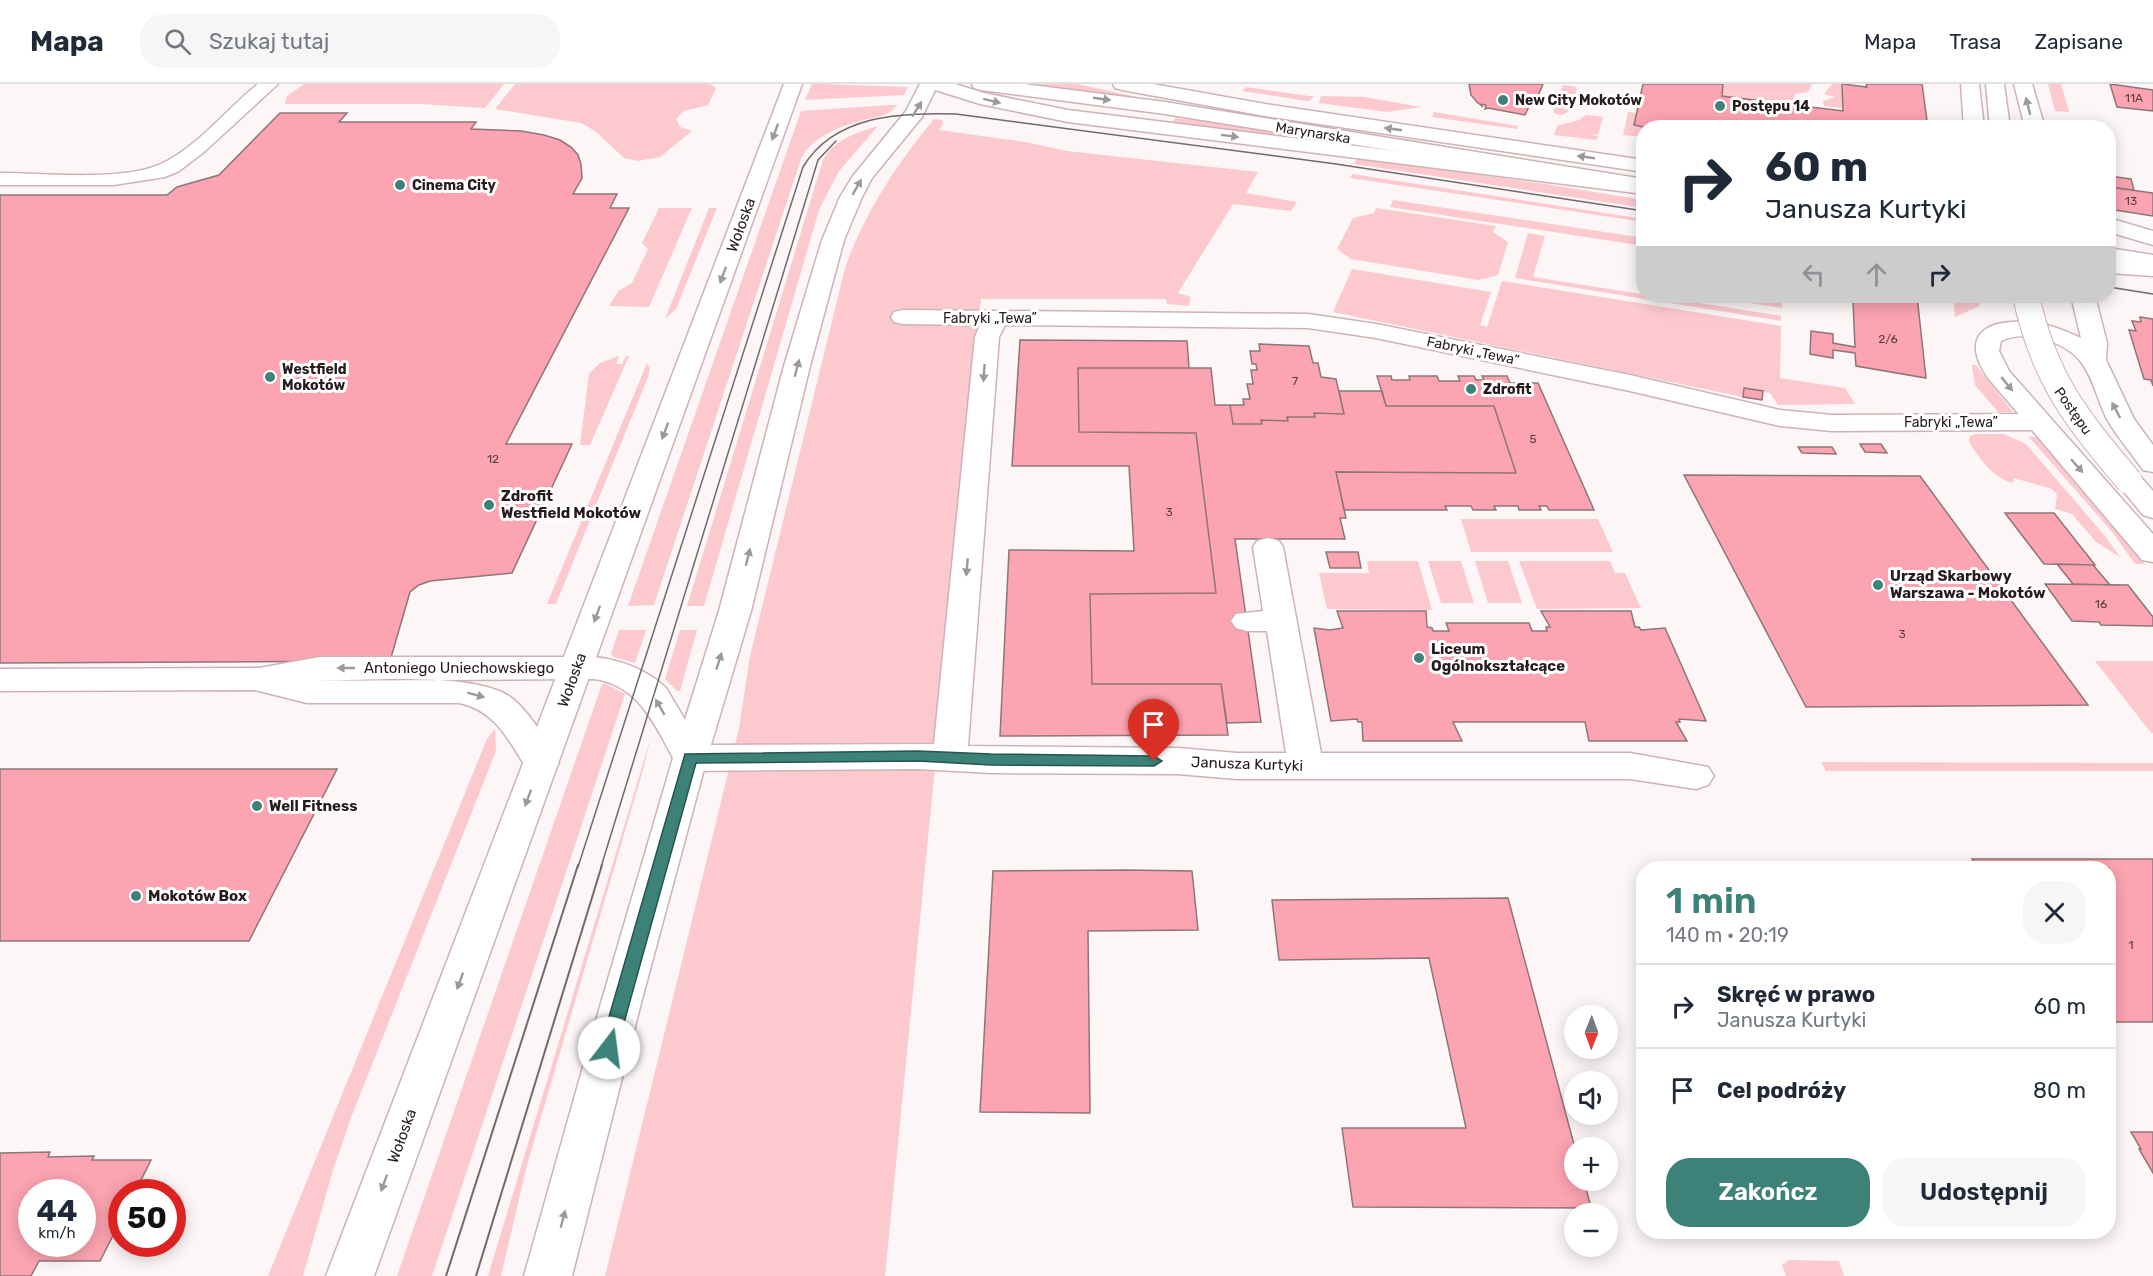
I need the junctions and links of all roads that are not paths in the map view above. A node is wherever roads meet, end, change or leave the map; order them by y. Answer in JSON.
{"nodes":[{"id":1,"x":269,"y":84,"type":"edge"},
{"id":2,"x":793,"y":84,"type":"edge"},
{"id":3,"x":929,"y":84,"type":"edge"},
{"id":4,"x":936,"y":84,"type":"edge"},
{"id":5,"x":981,"y":84,"type":"edge"},
{"id":6,"x":1122,"y":84,"type":"edge"},
{"id":7,"x":1970,"y":84,"type":"edge"},
{"id":8,"x":1995,"y":84,"type":"edge"},
{"id":9,"x":2023,"y":84,"type":"edge"},
{"id":10,"x":1973,"y":120,"type":"edge"},
{"id":11,"x":1999,"y":120,"type":"edge"},
{"id":12,"x":2033,"y":120,"type":"edge"},
{"id":13,"x":1636,"y":165,"type":"edge"},
{"id":14,"x":0,"y":179,"type":"edge"},
{"id":15,"x":1636,"y":186,"type":"edge"},
{"id":16,"x":1636,"y":186,"type":"edge"},
{"id":17,"x":2116,"y":227,"type":"edge"},
{"id":18,"x":2116,"y":235,"type":"edge"},
{"id":19,"x":2153,"y":239,"type":"edge"},
{"id":20,"x":2116,"y":256,"type":"edge"},
{"id":21,"x":2153,"y":262,"type":"edge"},
{"id":22,"x":2116,"y":266,"type":"edge"},
{"id":23,"x":2153,"y":268,"type":"edge"},
{"id":24,"x":2027,"y":303,"type":"edge"},
{"id":25,"x":2085,"y":303,"type":"edge"},
{"id":26,"x":903,"y":317,"type":"dead end"},
{"id":27,"x":998,"y":318,"type":"junction"},
{"id":28,"x":2093,"y":360,"type":"junction"},
{"id":29,"x":2038,"y":422,"type":"junction"},
{"id":30,"x":2153,"y":464,"type":"edge"},
{"id":31,"x":2153,"y":509,"type":"edge"},
{"id":32,"x":1268,"y":547,"type":"dead end"},
{"id":33,"x":2153,"y":553,"type":"edge"},
{"id":34,"x":1247,"y":621,"type":"dead end"},
{"id":35,"x":1281,"y":621,"type":"junction"},
{"id":36,"x":576,"y":668,"type":"junction"},
{"id":37,"x":259,"y":679,"type":"junction"},
{"id":38,"x":0,"y":680,"type":"edge"},
{"id":39,"x":690,"y":758,"type":"junction"},
{"id":40,"x":950,"y":758,"type":"junction"},
{"id":41,"x":541,"y":763,"type":"junction"},
{"id":42,"x":1306,"y":766,"type":"junction"},
{"id":43,"x":1696,"y":776,"type":"dead end"},
{"id":44,"x":350,"y":1276,"type":"edge"},
{"id":45,"x":548,"y":1276,"type":"edge"}],
"edges":[{"from":1,"to":14,"type":"street"},
{"from":2,"to":36,"type":"street","name":"Wołoska","one_way":true},
{"from":39,"to":3,"type":"street","one_way":true},
{"from":4,"to":15,"type":"street","name":"Marynarska","one_way":true},
{"from":5,"to":16,"type":"street","name":"Marynarska","one_way":true},
{"from":13,"to":6,"type":"street","name":"Marynarska","one_way":true},
{"from":7,"to":10,"type":"street"},
{"from":8,"to":11,"type":"street"},
{"from":12,"to":9,"type":"street","one_way":true},
{"from":17,"to":19,"type":"street"},
{"from":18,"to":19,"type":"street"},
{"from":20,"to":21,"type":"street"},
{"from":22,"to":23,"type":"street"},
{"from":24,"to":31,"type":"street","name":"Postępu","bridge":true},
{"from":25,"to":28,"type":"street"},
{"from":26,"to":27,"type":"street","name":"Fabryki „Tewa”"},
{"from":27,"to":29,"type":"street","name":"Fabryki „Tewa”"},
{"from":27,"to":40,"type":"street","one_way":true},
{"from":28,"to":29,"type":"street","one_way":true},
{"from":30,"to":28,"type":"street","one_way":true},
{"from":29,"to":33,"type":"street","one_way":true},
{"from":32,"to":35,"type":"street"},
{"from":34,"to":35,"type":"street"},
{"from":35,"to":42,"type":"street"},
{"from":36,"to":37,"type":"street","name":"Antoniego Uniechowskiego","one_way":true},
{"from":39,"to":36,"type":"street","name":"Antoniego Uniechowskiego","one_way":true},
{"from":36,"to":41,"type":"street","name":"Wołoska"},
{"from":37,"to":38,"type":"street","name":"Antoniego Uniechowskiego"},
{"from":37,"to":41,"type":"street","name":"Antoniego Uniechowskiego","one_way":true},
{"from":39,"to":40,"type":"street","name":"Janusza Kurtyki"},
{"from":45,"to":39,"type":"street","one_way":true},
{"from":40,"to":42,"type":"street","name":"Janusza Kurtyki"},
{"from":41,"to":44,"type":"street","name":"Wołoska","one_way":true},
{"from":42,"to":43,"type":"street","name":"Janusza Kurtyki"}]}
